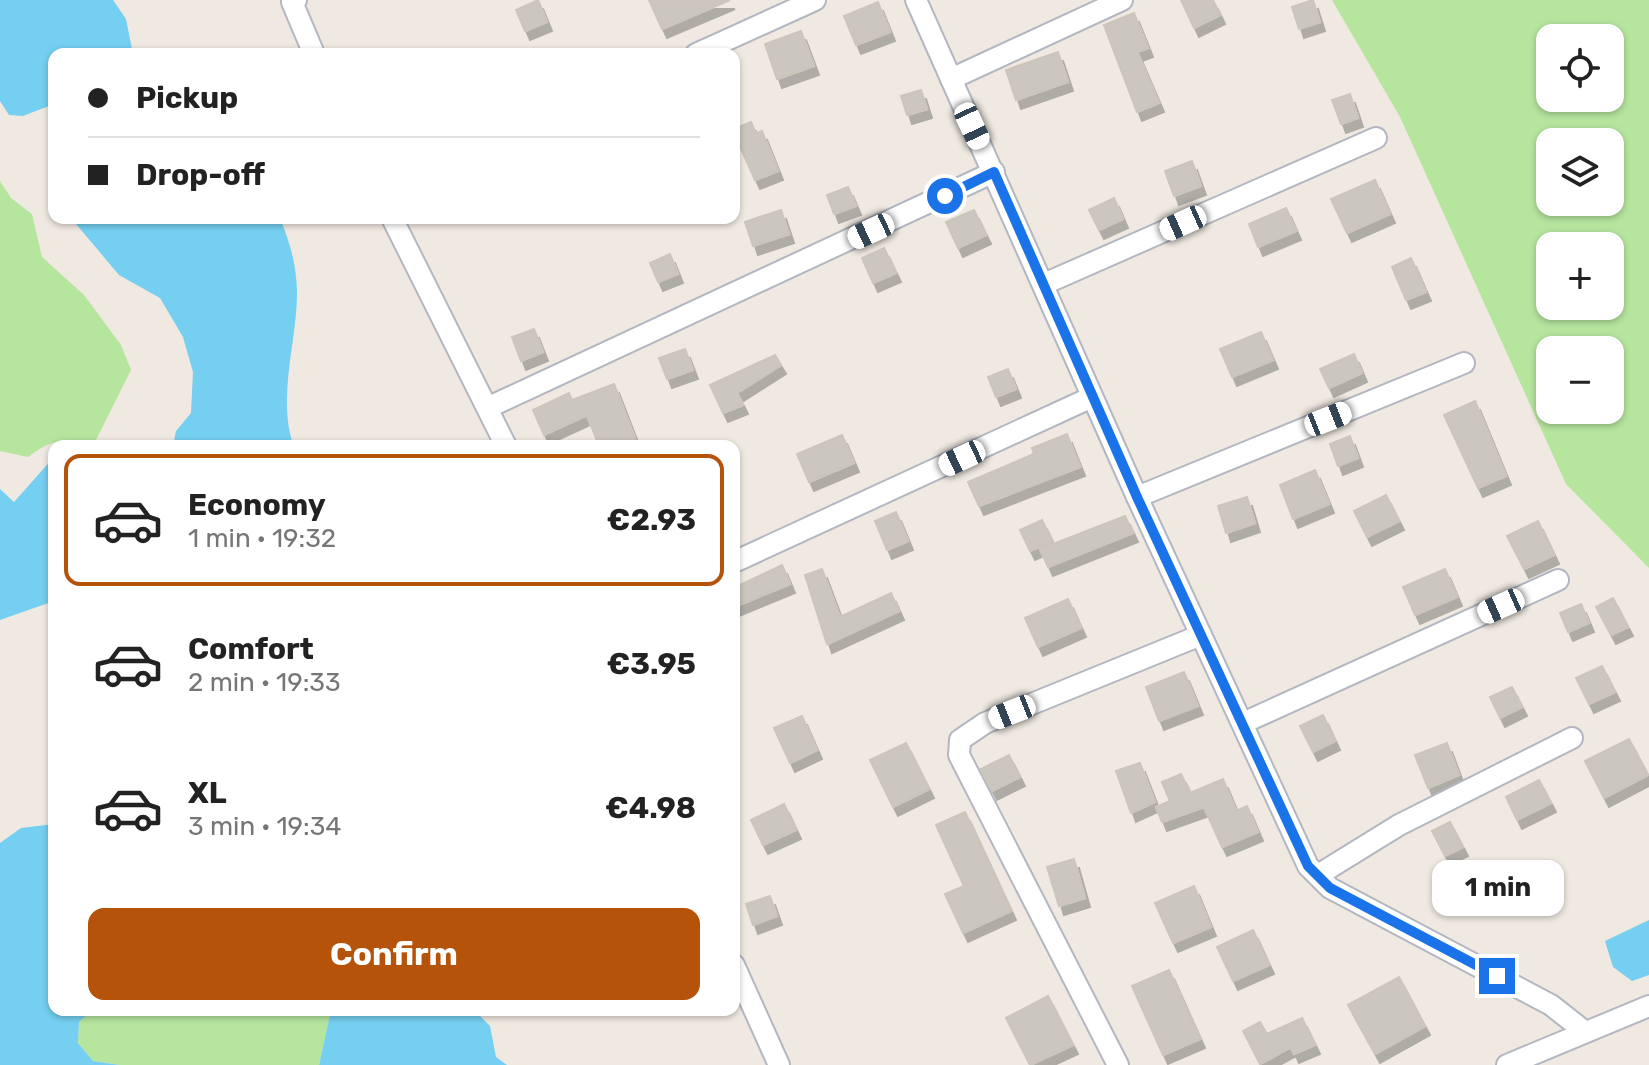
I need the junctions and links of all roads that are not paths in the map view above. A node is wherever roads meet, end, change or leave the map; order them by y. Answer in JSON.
{"nodes":[{"id":1,"x":296,"y":0,"type":"edge"},
{"id":2,"x":815,"y":0,"type":"edge"},
{"id":3,"x":916,"y":0,"type":"edge"},
{"id":4,"x":1122,"y":0,"type":"edge"},
{"id":5,"x":311,"y":48,"type":"edge"},
{"id":6,"x":709,"y":48,"type":"edge"},
{"id":7,"x":951,"y":79,"type":"junction"},
{"id":8,"x":1376,"y":138,"type":"dead end"},
{"id":9,"x":994,"y":172,"type":"junction"},
{"id":10,"x":395,"y":224,"type":"edge"},
{"id":11,"x":1044,"y":284,"type":"junction"},
{"id":12,"x":1464,"y":363,"type":"dead end"},
{"id":13,"x":1092,"y":397,"type":"junction"},
{"id":14,"x":489,"y":407,"type":"junction"},
{"id":15,"x":503,"y":440,"type":"edge"},
{"id":16,"x":1137,"y":497,"type":"junction"},
{"id":17,"x":740,"y":559,"type":"edge"},
{"id":18,"x":1558,"y":580,"type":"dead end"},
{"id":19,"x":1201,"y":635,"type":"junction"},
{"id":20,"x":1243,"y":723,"type":"junction"},
{"id":21,"x":1572,"y":738,"type":"dead end"},
{"id":22,"x":1318,"y":875,"type":"junction"},
{"id":23,"x":740,"y":978,"type":"edge"},
{"id":24,"x":1649,"y":1006,"type":"edge"},
{"id":25,"x":1584,"y":1031,"type":"junction"},
{"id":26,"x":779,"y":1065,"type":"edge"},
{"id":27,"x":1118,"y":1065,"type":"edge"},
{"id":28,"x":1507,"y":1065,"type":"edge"}],
"edges":[{"from":1,"to":5,"type":"street"},
{"from":2,"to":6,"type":"street"},
{"from":3,"to":7,"type":"street"},
{"from":4,"to":7,"type":"street"},
{"from":7,"to":9,"type":"street"},
{"from":8,"to":11,"type":"street"},
{"from":9,"to":11,"type":"street"},
{"from":9,"to":14,"type":"street"},
{"from":10,"to":14,"type":"street"},
{"from":11,"to":13,"type":"street"},
{"from":12,"to":16,"type":"street"},
{"from":13,"to":16,"type":"street"},
{"from":13,"to":17,"type":"street"},
{"from":14,"to":15,"type":"street"},
{"from":16,"to":19,"type":"street"},
{"from":18,"to":20,"type":"street"},
{"from":19,"to":20,"type":"street"},
{"from":19,"to":27,"type":"street"},
{"from":20,"to":22,"type":"street"},
{"from":21,"to":22,"type":"street"},
{"from":22,"to":25,"type":"street"},
{"from":23,"to":26,"type":"street"},
{"from":24,"to":25,"type":"street"},
{"from":25,"to":28,"type":"street"}]}
